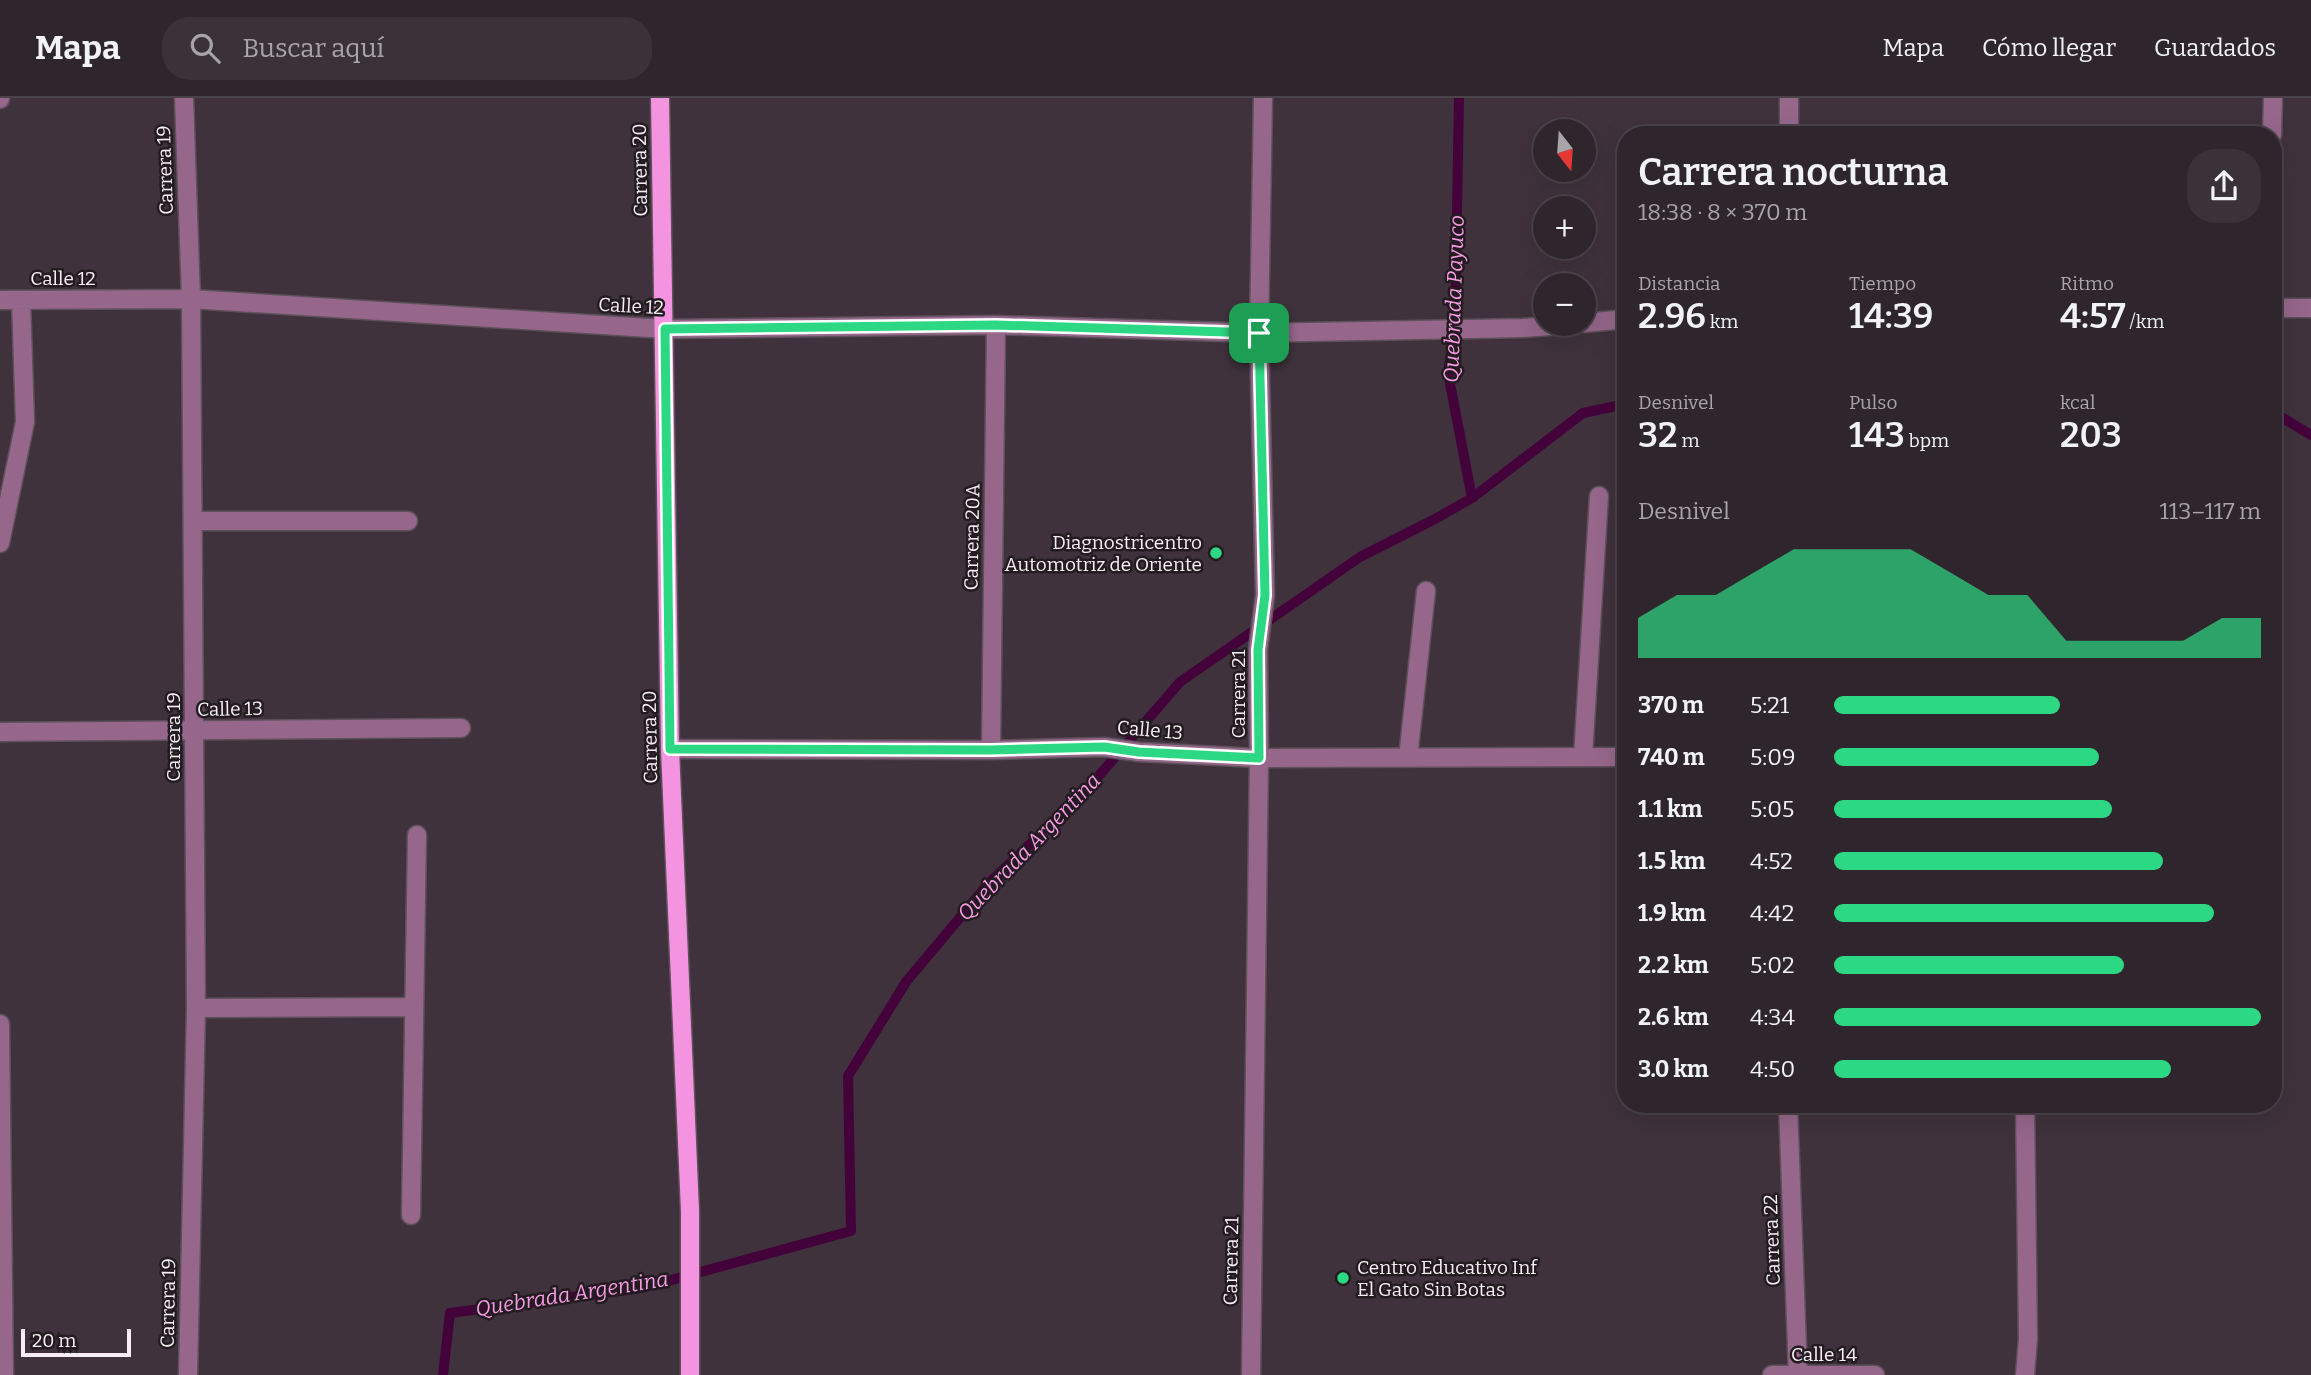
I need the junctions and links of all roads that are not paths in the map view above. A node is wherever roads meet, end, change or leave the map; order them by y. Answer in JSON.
{"nodes":[{"id":1,"x":184,"y":98,"type":"edge"},
{"id":2,"x":660,"y":98,"type":"edge"},
{"id":3,"x":1263,"y":98,"type":"edge"},
{"id":4,"x":1789,"y":98,"type":"edge"},
{"id":5,"x":2273,"y":98,"type":"edge"},
{"id":6,"x":1789,"y":126,"type":"edge"},
{"id":7,"x":2272,"y":126,"type":"edge"},
{"id":8,"x":191,"y":299,"type":"junction"},
{"id":9,"x":0,"y":300,"type":"edge"},
{"id":10,"x":21,"y":300,"type":"junction"},
{"id":11,"x":2282,"y":308,"type":"edge"},
{"id":12,"x":2311,"y":308,"type":"edge"},
{"id":13,"x":1617,"y":320,"type":"edge"},
{"id":14,"x":1596,"y":322,"type":"edge"},
{"id":15,"x":996,"y":325,"type":"junction"},
{"id":16,"x":1533,"y":327,"type":"edge"},
{"id":17,"x":665,"y":329,"type":"junction"},
{"id":18,"x":1259,"y":333,"type":"junction"},
{"id":19,"x":1599,"y":496,"type":"dead end"},
{"id":20,"x":193,"y":521,"type":"junction"},
{"id":21,"x":408,"y":521,"type":"dead end"},
{"id":22,"x":0,"y":542,"type":"edge"},
{"id":23,"x":1426,"y":590,"type":"dead end"},
{"id":24,"x":461,"y":728,"type":"dead end"},
{"id":25,"x":194,"y":730,"type":"junction"},
{"id":26,"x":0,"y":732,"type":"edge"},
{"id":27,"x":670,"y":749,"type":"junction"},
{"id":28,"x":991,"y":750,"type":"junction"},
{"id":29,"x":1583,"y":757,"type":"junction"},
{"id":30,"x":1617,"y":757,"type":"edge"},
{"id":31,"x":1259,"y":758,"type":"junction"},
{"id":32,"x":1408,"y":758,"type":"junction"},
{"id":33,"x":417,"y":835,"type":"dead end"},
{"id":34,"x":414,"y":1007,"type":"junction"},
{"id":35,"x":196,"y":1008,"type":"junction"},
{"id":36,"x":0,"y":1024,"type":"edge"},
{"id":37,"x":1788,"y":1113,"type":"edge"},
{"id":38,"x":2025,"y":1113,"type":"edge"},
{"id":39,"x":411,"y":1215,"type":"dead end"},
{"id":40,"x":4,"y":1375,"type":"edge"},
{"id":41,"x":188,"y":1375,"type":"edge"},
{"id":42,"x":690,"y":1375,"type":"edge"},
{"id":43,"x":1251,"y":1375,"type":"edge"},
{"id":44,"x":1772,"y":1375,"type":"edge"},
{"id":45,"x":1798,"y":1375,"type":"edge"},
{"id":46,"x":1875,"y":1375,"type":"edge"},
{"id":47,"x":2026,"y":1375,"type":"edge"}],
"edges":[{"from":1,"to":8,"type":"street","name":"Carrera 19"},
{"from":2,"to":17,"type":"main road","name":"Carrera 20"},
{"from":3,"to":18,"type":"street","name":"Carrera 21"},
{"from":4,"to":6,"type":"street"},
{"from":5,"to":7,"type":"street"},
{"from":8,"to":10,"type":"street","name":"Calle 12"},
{"from":8,"to":17,"type":"street","name":"Calle 12"},
{"from":8,"to":20,"type":"street","name":"Carrera 19"},
{"from":9,"to":10,"type":"street","name":"Calle 12"},
{"from":10,"to":22,"type":"street"},
{"from":11,"to":12,"type":"street"},
{"from":13,"to":14,"type":"street"},
{"from":15,"to":17,"type":"street","name":"Calle 12"},
{"from":15,"to":18,"type":"street","name":"Calle 12"},
{"from":15,"to":28,"type":"street","name":"Carrera 20A"},
{"from":16,"to":18,"type":"street","name":"Calle 12"},
{"from":17,"to":27,"type":"main road","name":"Carrera 20"},
{"from":18,"to":31,"type":"street","name":"Carrera 21"},
{"from":19,"to":29,"type":"street"},
{"from":20,"to":21,"type":"street"},
{"from":20,"to":25,"type":"street","name":"Carrera 19"},
{"from":23,"to":32,"type":"street"},
{"from":24,"to":25,"type":"street","name":"Calle 13"},
{"from":25,"to":26,"type":"street","name":"Calle 13"},
{"from":25,"to":35,"type":"street","name":"Carrera 19"},
{"from":27,"to":28,"type":"street","name":"Calle 13"},
{"from":27,"to":42,"type":"main road","name":"Carrera 20"},
{"from":28,"to":31,"type":"street","name":"Calle 13"},
{"from":29,"to":30,"type":"street","name":"Calle 13"},
{"from":29,"to":32,"type":"street","name":"Calle 13"},
{"from":31,"to":32,"type":"street","name":"Calle 13"},
{"from":31,"to":43,"type":"street","name":"Carrera 21"},
{"from":33,"to":34,"type":"street"},
{"from":34,"to":35,"type":"street"},
{"from":34,"to":39,"type":"street"},
{"from":35,"to":41,"type":"street","name":"Carrera 19"},
{"from":36,"to":40,"type":"street"},
{"from":37,"to":45,"type":"street","name":"Carrera 22"},
{"from":38,"to":47,"type":"street"},
{"from":44,"to":45,"type":"street","name":"Calle 14"},
{"from":45,"to":46,"type":"street","name":"Calle 14"}]}
